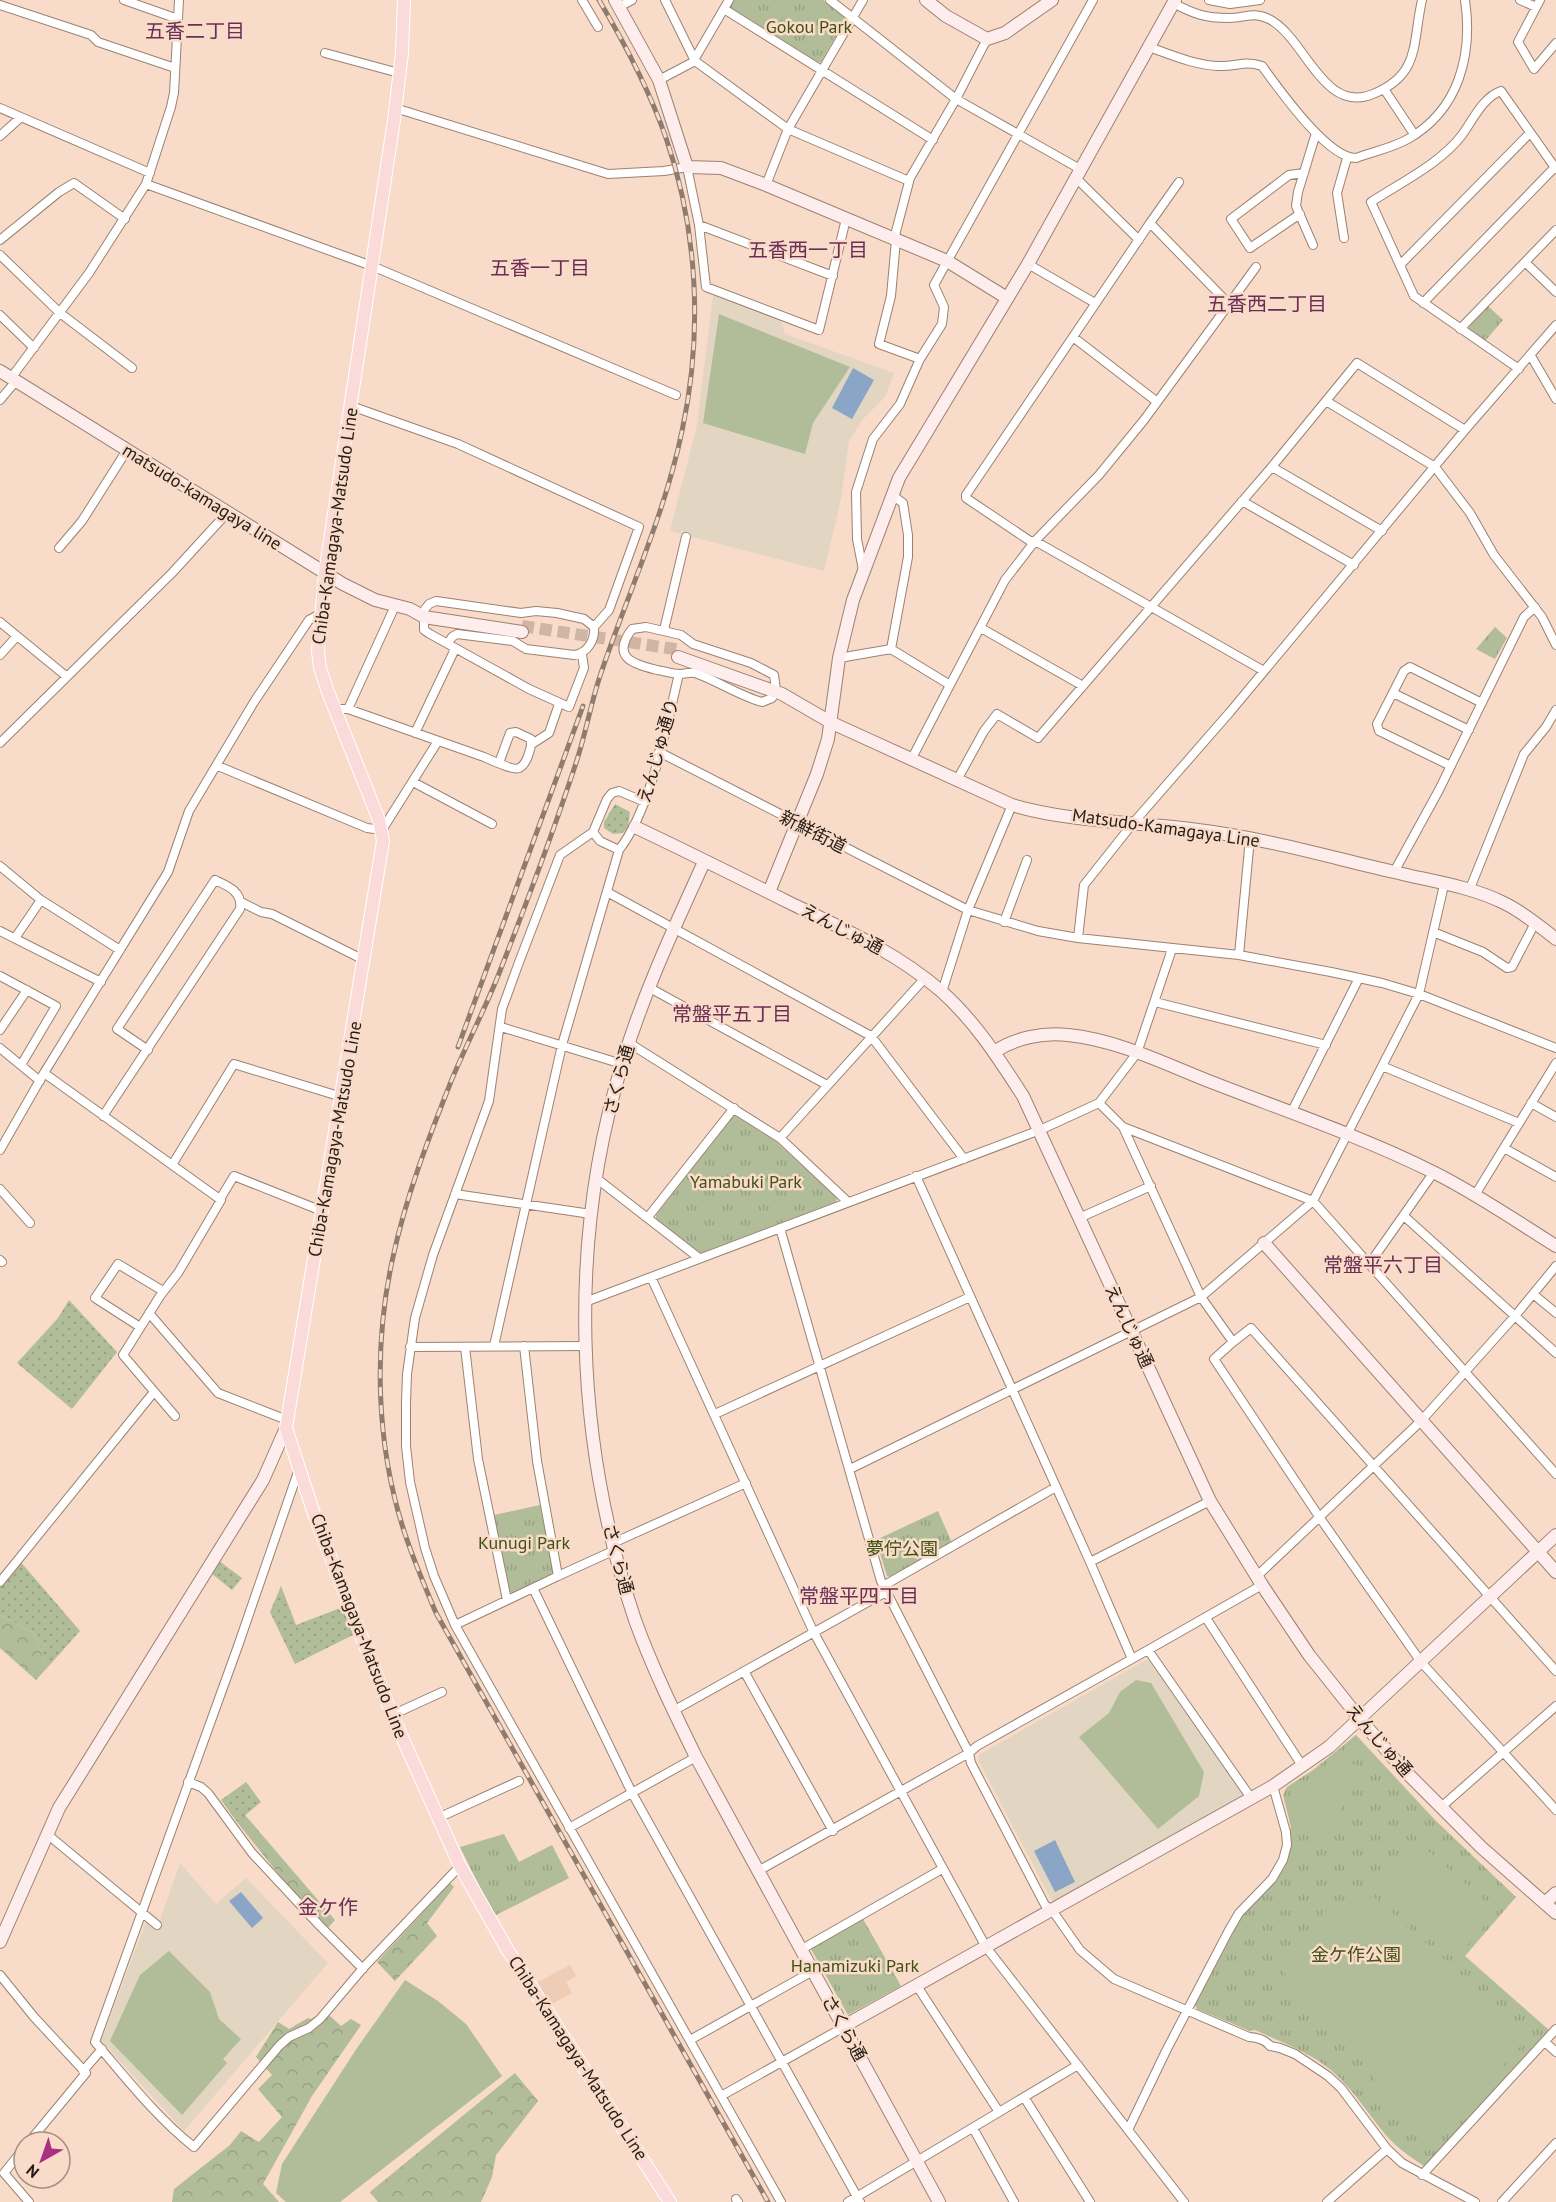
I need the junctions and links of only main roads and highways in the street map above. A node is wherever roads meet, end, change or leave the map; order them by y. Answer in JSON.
{"nodes":[{"id":1,"x":404,"y":0,"type":"edge"},
{"id":2,"x":670,"y":2202,"type":"edge"}],
"edges":[{"from":1,"to":2,"type":"main road","name":"Chiba-Kamagaya-Matsudo Line"}]}
